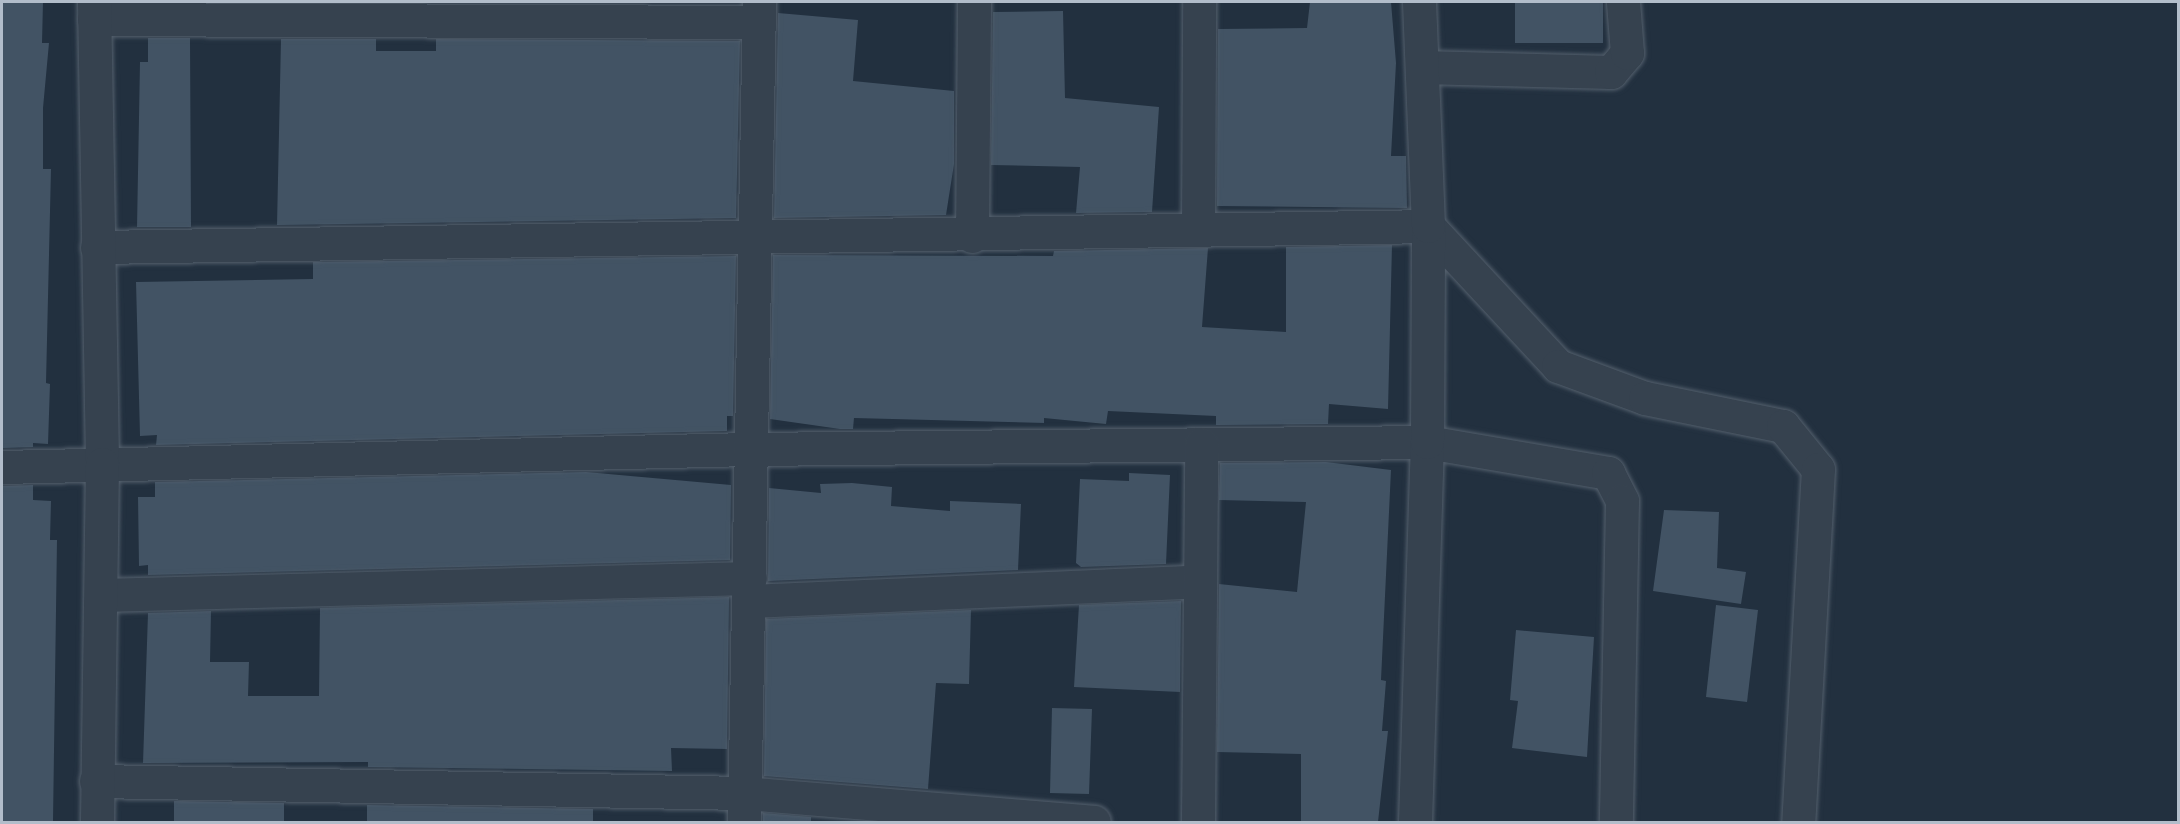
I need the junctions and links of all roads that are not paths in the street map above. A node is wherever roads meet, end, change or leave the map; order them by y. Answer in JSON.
{"nodes":[{"id":1,"x":974,"y":2,"type":"edge"},
{"id":2,"x":1199,"y":2,"type":"edge"},
{"id":3,"x":1419,"y":2,"type":"edge"},
{"id":4,"x":1623,"y":2,"type":"edge"},
{"id":5,"x":94,"y":10,"type":"edge"},
{"id":6,"x":758,"y":12,"type":"edge"},
{"id":7,"x":1422,"y":67,"type":"junction"},
{"id":8,"x":1428,"y":226,"type":"junction"},
{"id":9,"x":1198,"y":230,"type":"junction"},
{"id":10,"x":753,"y":235,"type":"junction"},
{"id":11,"x":972,"y":236,"type":"junction"},
{"id":12,"x":97,"y":247,"type":"junction"},
{"id":13,"x":1427,"y":442,"type":"junction"},
{"id":14,"x":1201,"y":444,"type":"junction"},
{"id":15,"x":750,"y":449,"type":"junction"},
{"id":16,"x":102,"y":464,"type":"junction"},
{"id":17,"x":2,"y":467,"type":"edge"},
{"id":18,"x":1200,"y":581,"type":"junction"},
{"id":19,"x":750,"y":589,"type":"junction"},
{"id":20,"x":101,"y":595,"type":"junction"},
{"id":21,"x":96,"y":781,"type":"junction"},
{"id":22,"x":744,"y":808,"type":"edge"},
{"id":23,"x":97,"y":822,"type":"edge"},
{"id":24,"x":1094,"y":822,"type":"edge"},
{"id":25,"x":1198,"y":822,"type":"edge"},
{"id":26,"x":1415,"y":822,"type":"edge"},
{"id":27,"x":1616,"y":822,"type":"edge"},
{"id":28,"x":1798,"y":822,"type":"edge"}],
"edges":[{"from":1,"to":11,"type":"street"},
{"from":2,"to":9,"type":"street"},
{"from":3,"to":7,"type":"street"},
{"from":4,"to":7,"type":"street"},
{"from":5,"to":6,"type":"street"},
{"from":5,"to":12,"type":"street"},
{"from":6,"to":10,"type":"street"},
{"from":7,"to":8,"type":"street"},
{"from":8,"to":9,"type":"street"},
{"from":8,"to":13,"type":"street"},
{"from":8,"to":28,"type":"street"},
{"from":9,"to":11,"type":"street"},
{"from":10,"to":11,"type":"street"},
{"from":10,"to":12,"type":"street"},
{"from":10,"to":15,"type":"street"},
{"from":12,"to":16,"type":"street"},
{"from":13,"to":14,"type":"street"},
{"from":13,"to":26,"type":"street"},
{"from":13,"to":27,"type":"street"},
{"from":14,"to":15,"type":"street"},
{"from":14,"to":18,"type":"street"},
{"from":15,"to":16,"type":"street"},
{"from":15,"to":19,"type":"street"},
{"from":16,"to":17,"type":"street"},
{"from":16,"to":20,"type":"street"},
{"from":18,"to":19,"type":"street"},
{"from":18,"to":25,"type":"street"},
{"from":19,"to":20,"type":"street"},
{"from":19,"to":22,"type":"street"},
{"from":20,"to":21,"type":"street"},
{"from":21,"to":22,"type":"street"},
{"from":21,"to":23,"type":"street"},
{"from":22,"to":24,"type":"street"}]}
